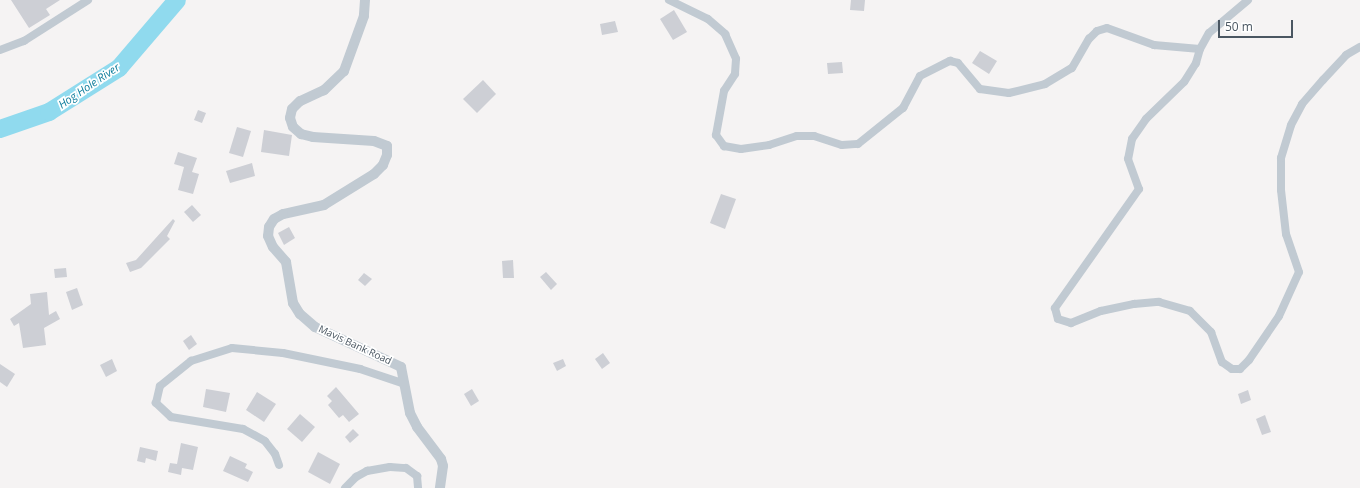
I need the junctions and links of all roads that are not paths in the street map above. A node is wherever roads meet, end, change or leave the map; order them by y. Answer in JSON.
{"nodes":[{"id":1,"x":88,"y":0,"type":"edge"},
{"id":2,"x":365,"y":0,"type":"edge"},
{"id":3,"x":669,"y":0,"type":"edge"},
{"id":4,"x":1248,"y":0,"type":"edge"},
{"id":5,"x":1360,"y":47,"type":"edge"},
{"id":6,"x":1200,"y":49,"type":"junction"},
{"id":7,"x":0,"y":50,"type":"edge"},
{"id":8,"x":405,"y":384,"type":"junction"},
{"id":9,"x":279,"y":465,"type":"dead end"},
{"id":10,"x":345,"y":488,"type":"edge"},
{"id":11,"x":418,"y":488,"type":"edge"},
{"id":12,"x":440,"y":488,"type":"edge"}],
"edges":[{"from":1,"to":7,"type":"street"},
{"from":2,"to":8,"type":"street","name":"Mavis Bank Road"},
{"from":3,"to":6,"type":"street"},
{"from":4,"to":6,"type":"street"},
{"from":5,"to":6,"type":"street"},
{"from":8,"to":9,"type":"street"},
{"from":8,"to":12,"type":"street","name":"Mavis Bank Road"},
{"from":10,"to":11,"type":"street"}]}
